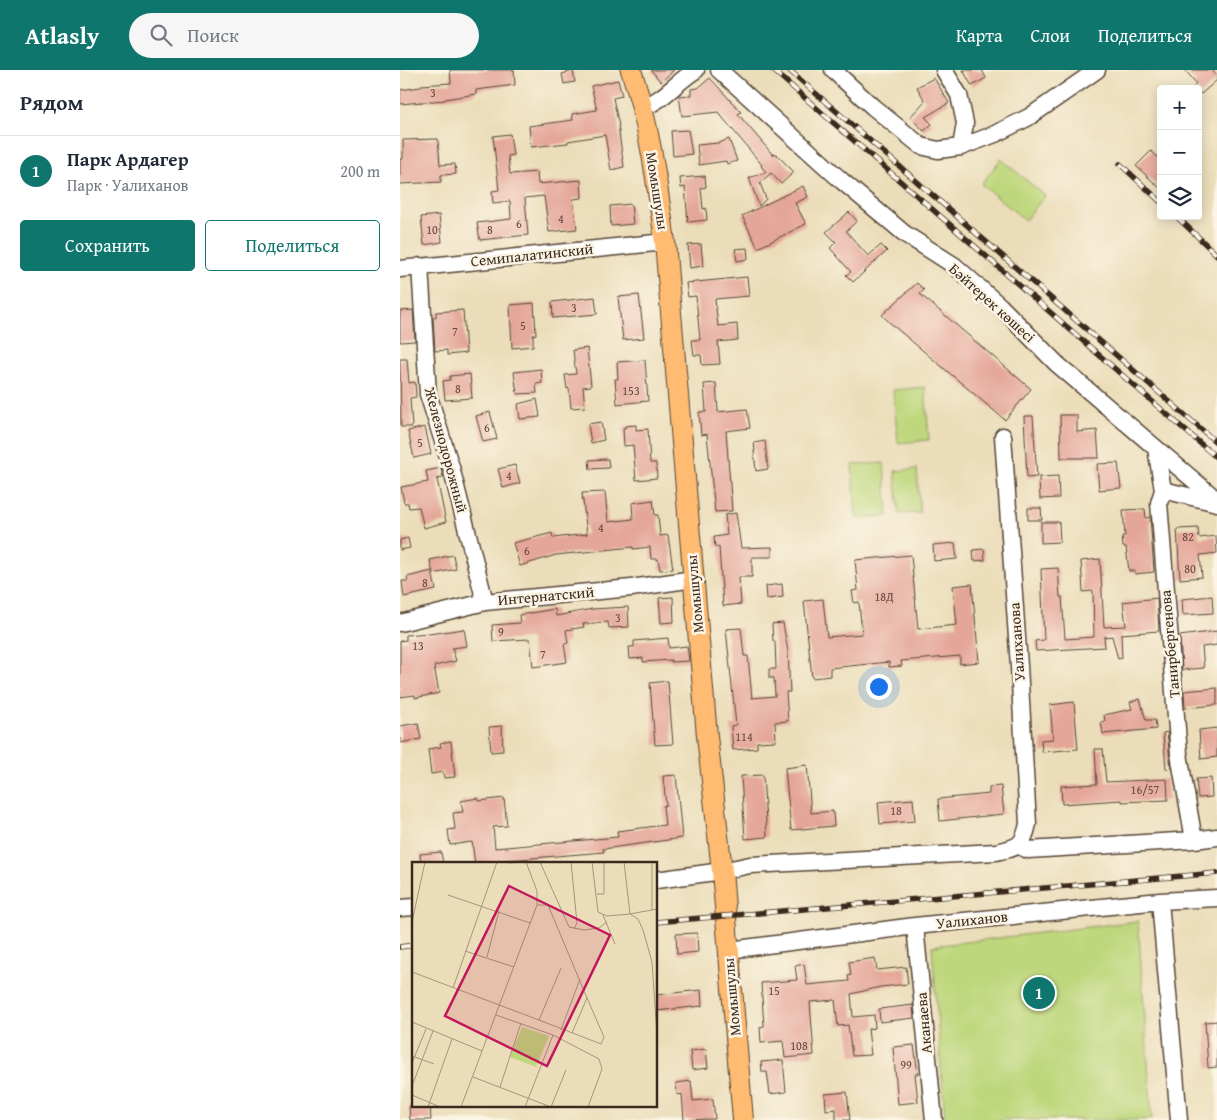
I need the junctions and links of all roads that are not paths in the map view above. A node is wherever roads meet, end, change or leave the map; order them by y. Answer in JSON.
{"nodes":[{"id":1,"x":631,"y":70,"type":"edge"},
{"id":2,"x":696,"y":70,"type":"edge"},
{"id":3,"x":719,"y":70,"type":"edge"},
{"id":4,"x":834,"y":70,"type":"edge"},
{"id":5,"x":944,"y":70,"type":"edge"},
{"id":6,"x":1097,"y":70,"type":"edge"},
{"id":7,"x":643,"y":108,"type":"junction"},
{"id":8,"x":961,"y":147,"type":"junction"},
{"id":9,"x":665,"y":242,"type":"junction"},
{"id":10,"x":420,"y":266,"type":"junction"},
{"id":11,"x":400,"y":269,"type":"edge"},
{"id":12,"x":1002,"y":436,"type":"dead end"},
{"id":13,"x":1156,"y":448,"type":"junction"},
{"id":14,"x":1163,"y":490,"type":"junction"},
{"id":15,"x":1217,"y":501,"type":"edge"},
{"id":16,"x":694,"y":579,"type":"junction"},
{"id":17,"x":485,"y":602,"type":"junction"},
{"id":18,"x":400,"y":623,"type":"edge"},
{"id":19,"x":1217,"y":837,"type":"edge"},
{"id":20,"x":1194,"y":840,"type":"junction"},
{"id":21,"x":1019,"y":846,"type":"junction"},
{"id":22,"x":722,"y":871,"type":"junction"},
{"id":23,"x":658,"y":880,"type":"edge"},
{"id":24,"x":1217,"y":898,"type":"edge"},
{"id":25,"x":1160,"y":901,"type":"junction"},
{"id":26,"x":915,"y":926,"type":"junction"},
{"id":27,"x":728,"y":950,"type":"junction"},
{"id":28,"x":743,"y":1120,"type":"edge"},
{"id":29,"x":934,"y":1120,"type":"edge"},
{"id":30,"x":1179,"y":1120,"type":"edge"}],
"edges":[{"from":1,"to":7,"type":"main road","name":"Момышулы"},
{"from":2,"to":7,"type":"street"},
{"from":3,"to":13,"type":"street","name":"Бәйтерек көшесі"},
{"from":4,"to":8,"type":"street"},
{"from":5,"to":8,"type":"street"},
{"from":6,"to":8,"type":"street"},
{"from":7,"to":9,"type":"main road","name":"Момышулы"},
{"from":9,"to":10,"type":"street","name":"Семипалатинский"},
{"from":9,"to":16,"type":"main road","name":"Момышулы"},
{"from":10,"to":11,"type":"street","name":"Семипалатинский"},
{"from":10,"to":17,"type":"street","name":"Железнодорожный"},
{"from":12,"to":21,"type":"street","name":"Уалиханова"},
{"from":13,"to":14,"type":"street","name":"Танирбергенова"},
{"from":13,"to":15,"type":"street","name":"Бәйтерек көшесі"},
{"from":14,"to":15,"type":"street"},
{"from":14,"to":20,"type":"street","name":"Танирбергенова"},
{"from":16,"to":17,"type":"street","name":"Интернатский"},
{"from":16,"to":22,"type":"main road","name":"Момышулы"},
{"from":17,"to":18,"type":"street","name":"Интернатский"},
{"from":19,"to":20,"type":"street"},
{"from":20,"to":21,"type":"street"},
{"from":21,"to":22,"type":"street"},
{"from":22,"to":23,"type":"street"},
{"from":22,"to":27,"type":"main road","name":"Момышулы"},
{"from":24,"to":25,"type":"street","name":"Уалиханов"},
{"from":25,"to":26,"type":"street","name":"Уалиханов"},
{"from":25,"to":30,"type":"street"},
{"from":26,"to":27,"type":"street","name":"Уалиханов"},
{"from":26,"to":29,"type":"street","name":"Аканаева"},
{"from":27,"to":28,"type":"main road","name":"Момышулы"}]}
